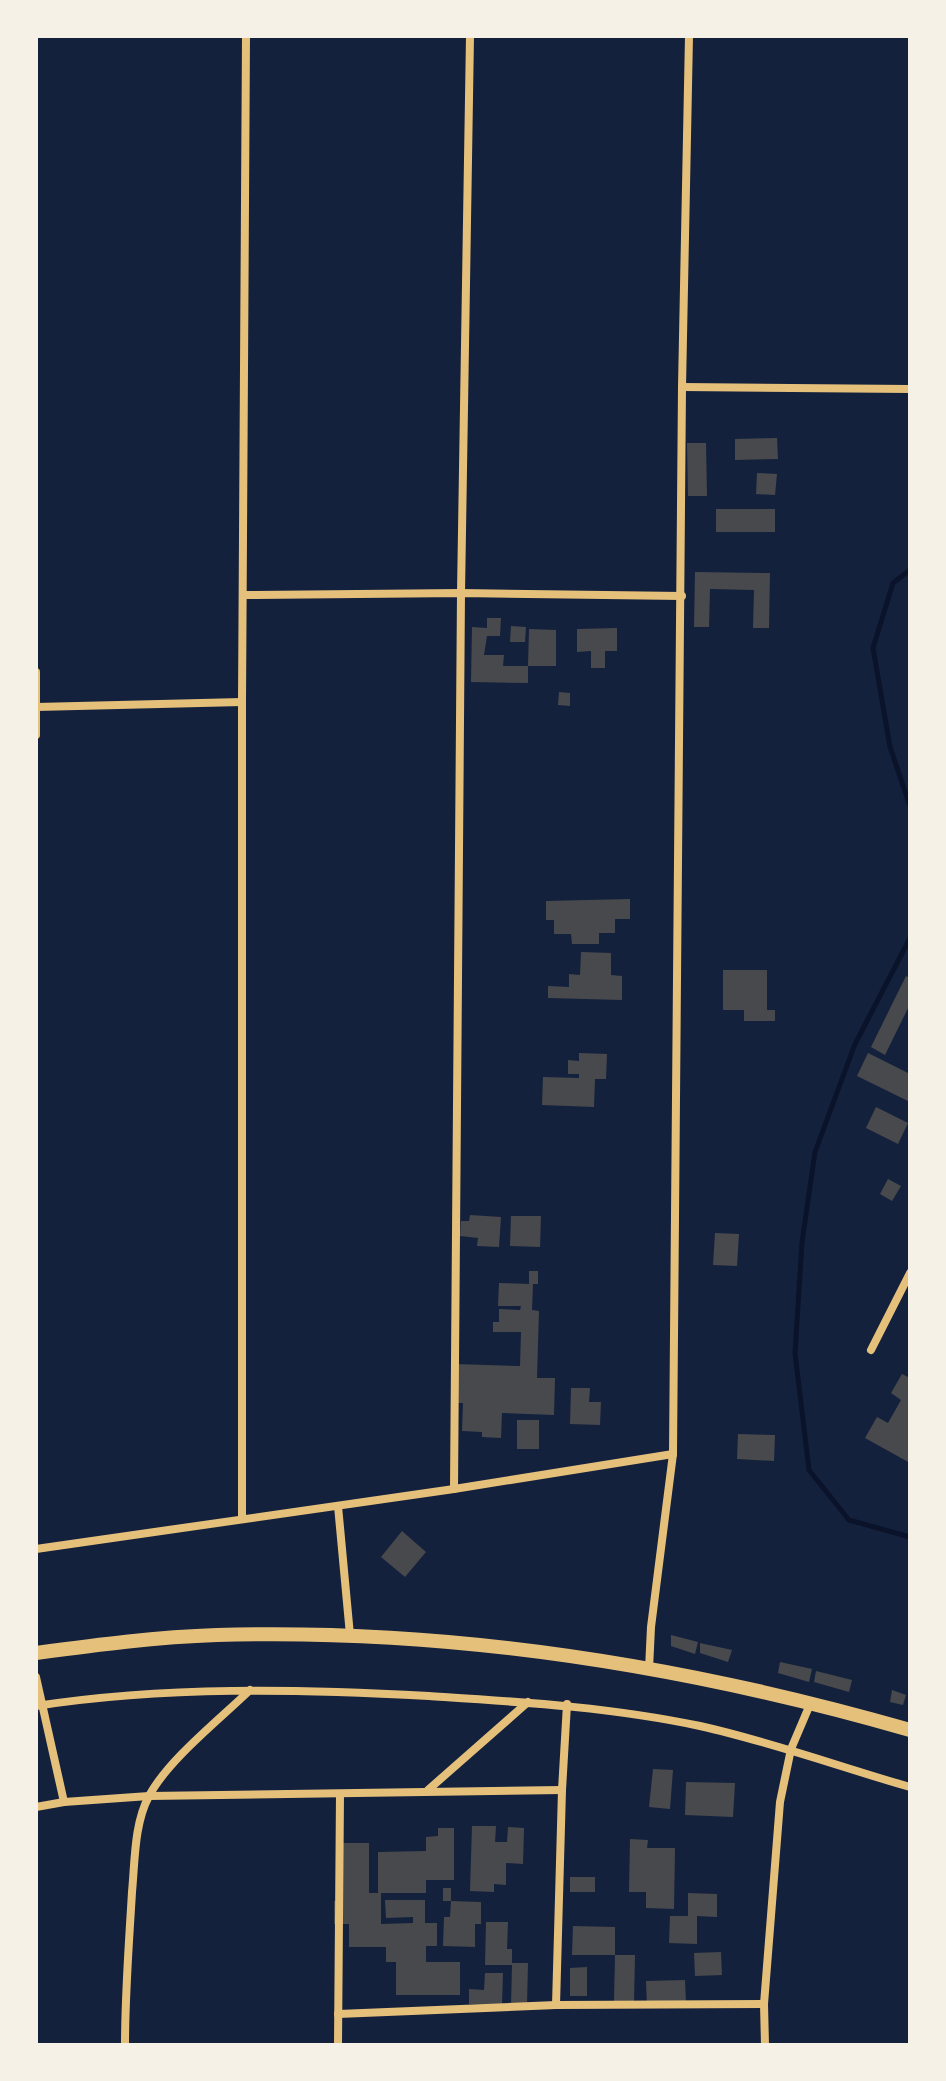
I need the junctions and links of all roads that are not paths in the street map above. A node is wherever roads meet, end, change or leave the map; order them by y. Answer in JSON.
{"nodes":[{"id":1,"x":246,"y":36,"type":"edge"},
{"id":2,"x":470,"y":36,"type":"edge"},
{"id":3,"x":689,"y":36,"type":"edge"},
{"id":4,"x":682,"y":387,"type":"junction"},
{"id":5,"x":910,"y":389,"type":"edge"},
{"id":6,"x":461,"y":593,"type":"junction"},
{"id":7,"x":244,"y":595,"type":"junction"},
{"id":8,"x":682,"y":596,"type":"junction"},
{"id":9,"x":36,"y":672,"type":"edge"},
{"id":10,"x":242,"y":702,"type":"junction"},
{"id":11,"x":36,"y":707,"type":"edge"},
{"id":12,"x":36,"y":735,"type":"edge"},
{"id":13,"x":910,"y":1273,"type":"edge"},
{"id":14,"x":871,"y":1350,"type":"dead end"},
{"id":15,"x":673,"y":1454,"type":"junction"},
{"id":16,"x":454,"y":1489,"type":"junction"},
{"id":17,"x":338,"y":1506,"type":"junction"},
{"id":18,"x":242,"y":1518,"type":"junction"},
{"id":19,"x":36,"y":1549,"type":"edge"},
{"id":20,"x":350,"y":1635,"type":"junction"},
{"id":21,"x":36,"y":1653,"type":"edge"},
{"id":22,"x":649,"y":1669,"type":"junction"},
{"id":23,"x":36,"y":1677,"type":"edge"},
{"id":24,"x":250,"y":1690,"type":"junction"},
{"id":25,"x":528,"y":1702,"type":"junction"},
{"id":26,"x":811,"y":1702,"type":"junction"},
{"id":27,"x":567,"y":1704,"type":"junction"},
{"id":28,"x":38,"y":1706,"type":"edge"},
{"id":29,"x":910,"y":1730,"type":"edge"},
{"id":30,"x":791,"y":1749,"type":"junction"},
{"id":31,"x":910,"y":1787,"type":"edge"},
{"id":32,"x":562,"y":1790,"type":"junction"},
{"id":33,"x":428,"y":1791,"type":"junction"},
{"id":34,"x":340,"y":1794,"type":"junction"},
{"id":35,"x":149,"y":1796,"type":"junction"},
{"id":36,"x":64,"y":1802,"type":"junction"},
{"id":37,"x":36,"y":1807,"type":"edge"},
{"id":38,"x":764,"y":2004,"type":"junction"},
{"id":39,"x":556,"y":2005,"type":"junction"},
{"id":40,"x":338,"y":2014,"type":"junction"},
{"id":41,"x":125,"y":2045,"type":"edge"},
{"id":42,"x":338,"y":2045,"type":"edge"},
{"id":43,"x":765,"y":2045,"type":"edge"}],
"edges":[{"from":1,"to":7,"type":"street"},
{"from":2,"to":6,"type":"street"},
{"from":3,"to":4,"type":"street"},
{"from":4,"to":5,"type":"street"},
{"from":4,"to":8,"type":"street"},
{"from":6,"to":7,"type":"street"},
{"from":6,"to":8,"type":"street"},
{"from":6,"to":16,"type":"street"},
{"from":7,"to":10,"type":"street"},
{"from":8,"to":15,"type":"street"},
{"from":9,"to":11,"type":"street"},
{"from":10,"to":11,"type":"street"},
{"from":10,"to":18,"type":"street"},
{"from":11,"to":12,"type":"street"},
{"from":13,"to":14,"type":"street"},
{"from":15,"to":16,"type":"street"},
{"from":15,"to":22,"type":"street"},
{"from":16,"to":17,"type":"street"},
{"from":17,"to":18,"type":"street"},
{"from":17,"to":20,"type":"street"},
{"from":18,"to":19,"type":"street"},
{"from":20,"to":21,"type":"street"},
{"from":20,"to":22,"type":"street"},
{"from":22,"to":26,"type":"street"},
{"from":23,"to":28,"type":"street"},
{"from":24,"to":25,"type":"street"},
{"from":24,"to":28,"type":"street"},
{"from":24,"to":35,"type":"street"},
{"from":25,"to":27,"type":"street"},
{"from":25,"to":33,"type":"street"},
{"from":26,"to":29,"type":"street"},
{"from":26,"to":30,"type":"street"},
{"from":27,"to":30,"type":"street"},
{"from":27,"to":32,"type":"street"},
{"from":28,"to":36,"type":"street"},
{"from":30,"to":31,"type":"street"},
{"from":30,"to":38,"type":"street"},
{"from":32,"to":33,"type":"street"},
{"from":32,"to":39,"type":"street"},
{"from":33,"to":34,"type":"street"},
{"from":34,"to":35,"type":"street"},
{"from":34,"to":40,"type":"street"},
{"from":35,"to":36,"type":"street"},
{"from":35,"to":41,"type":"street"},
{"from":36,"to":37,"type":"street"},
{"from":38,"to":39,"type":"street"},
{"from":38,"to":43,"type":"street"},
{"from":39,"to":40,"type":"street"},
{"from":40,"to":42,"type":"street"}]}
